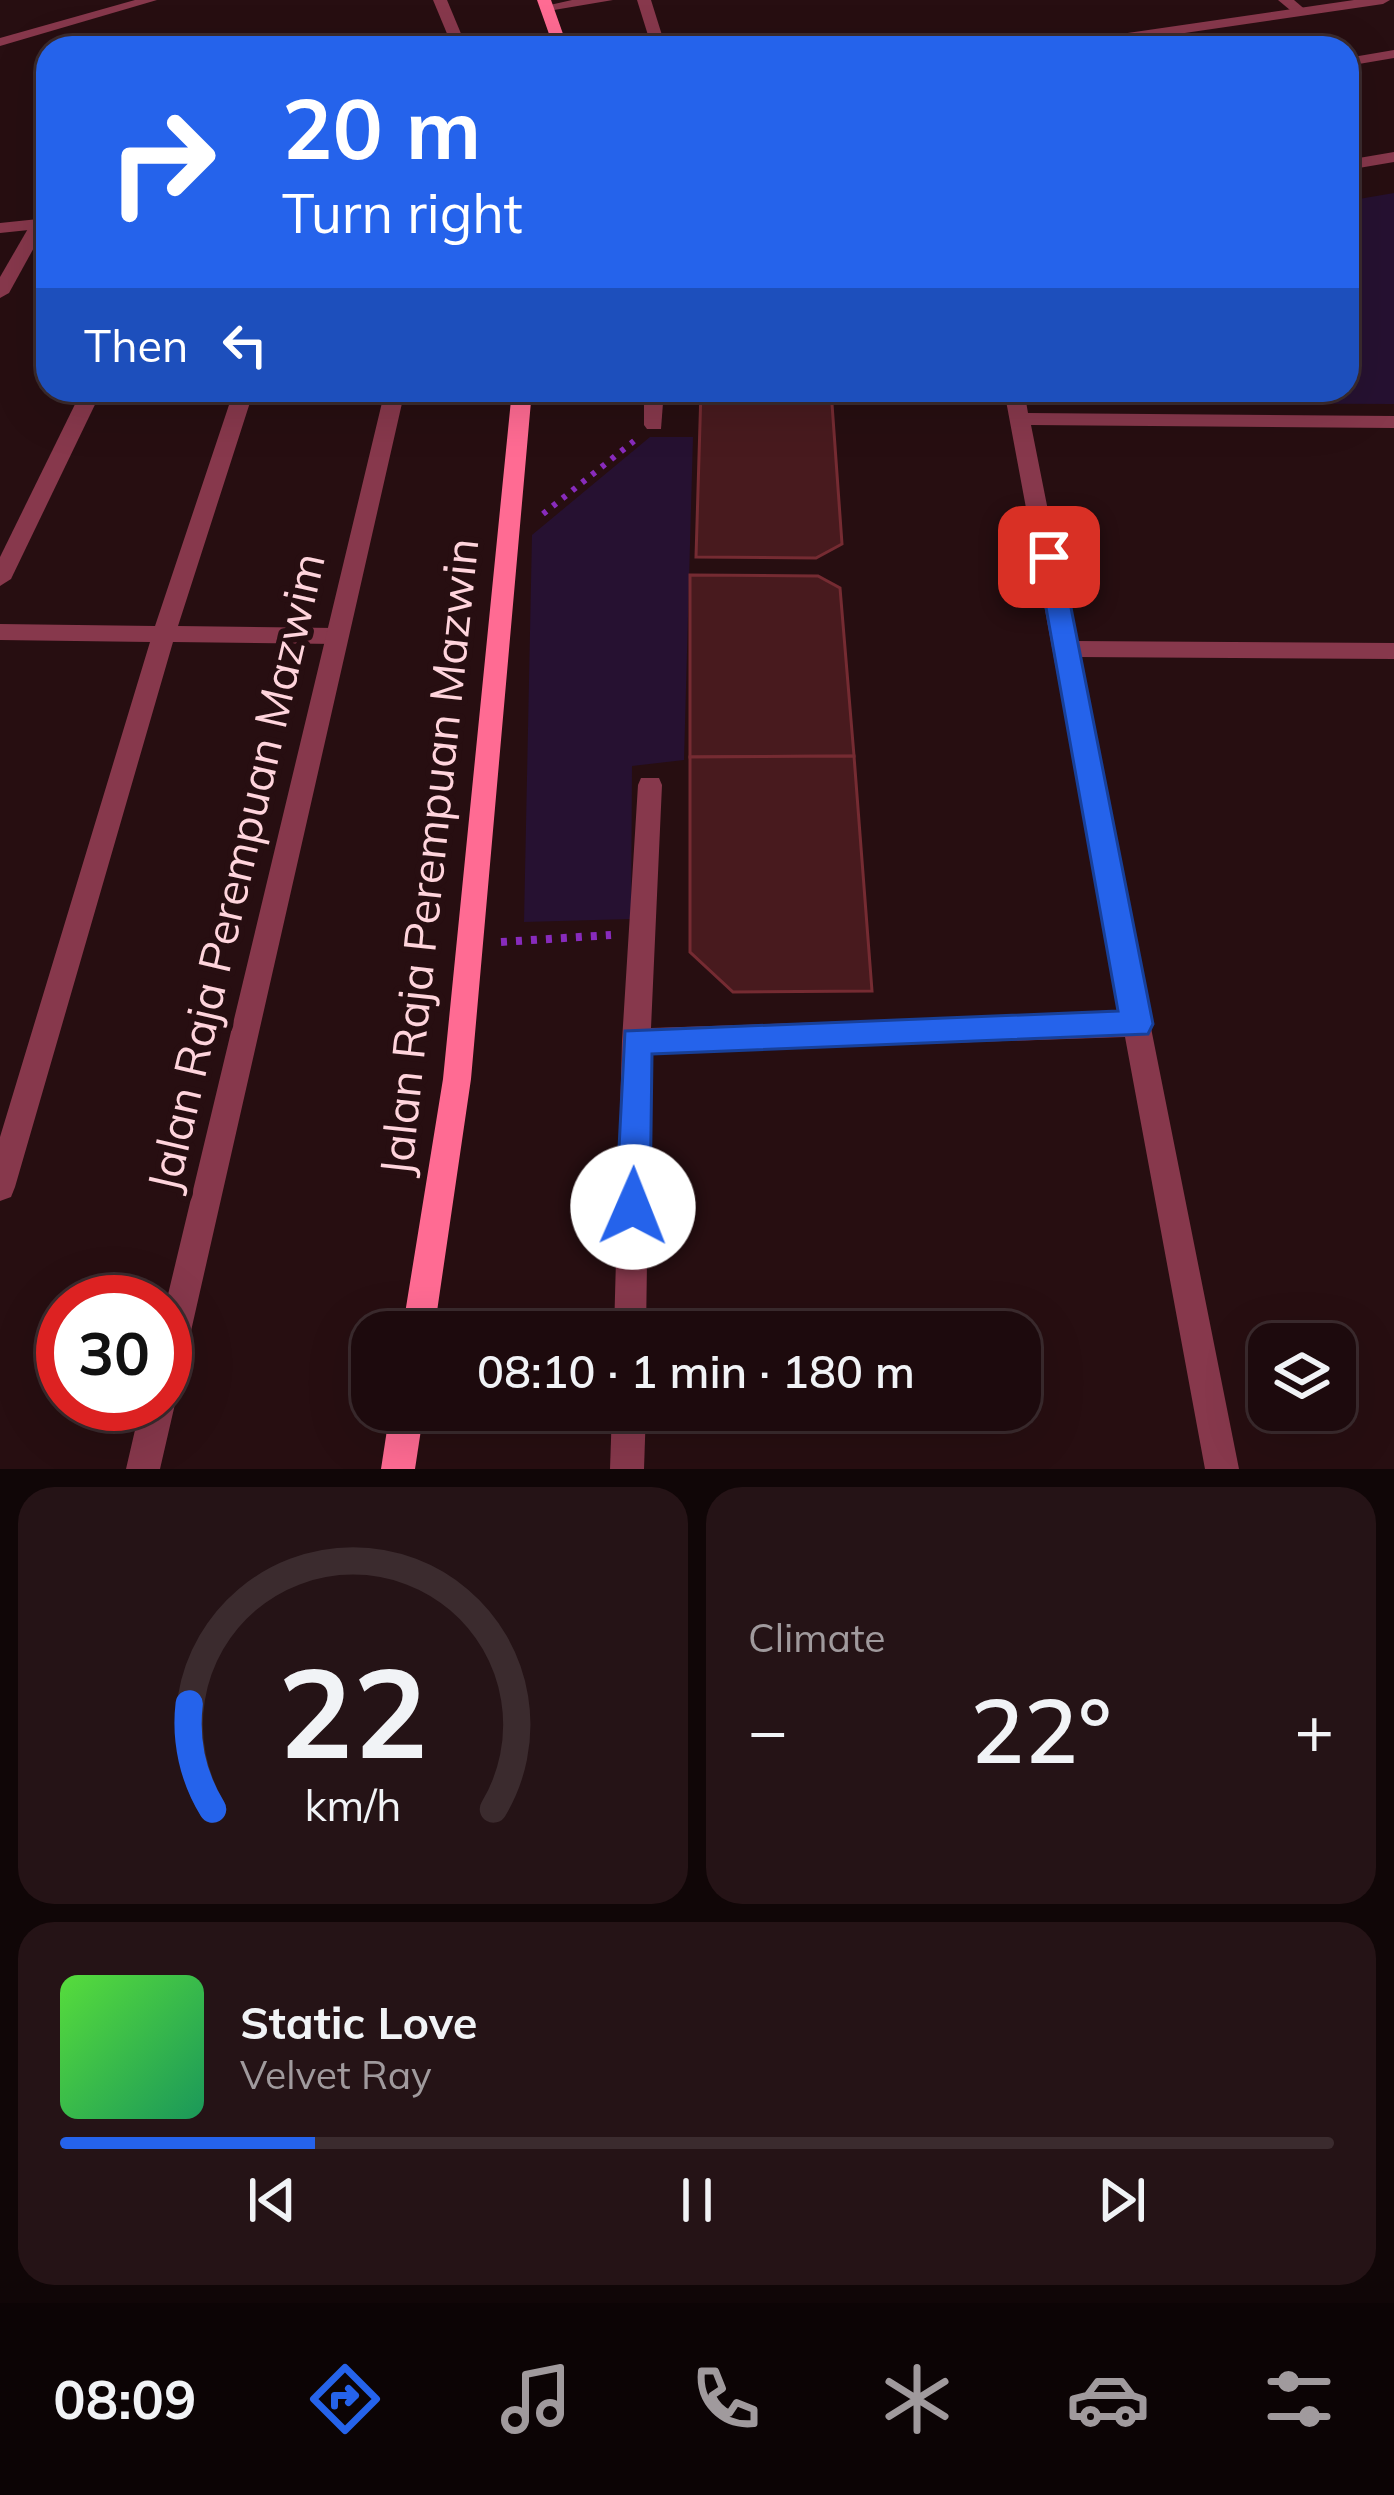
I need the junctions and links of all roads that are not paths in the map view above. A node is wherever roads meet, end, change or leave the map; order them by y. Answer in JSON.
{"nodes":[{"id":1,"x":150,"y":0,"type":"edge"},
{"id":2,"x":440,"y":0,"type":"edge"},
{"id":3,"x":606,"y":0,"type":"edge"},
{"id":4,"x":644,"y":0,"type":"edge"},
{"id":5,"x":1285,"y":0,"type":"edge"},
{"id":6,"x":1383,"y":0,"type":"edge"},
{"id":7,"x":546,"y":4,"type":"edge"},
{"id":8,"x":1301,"y":12,"type":"junction"},
{"id":9,"x":455,"y":36,"type":"edge"},
{"id":10,"x":557,"y":36,"type":"edge"},
{"id":11,"x":655,"y":36,"type":"edge"},
{"id":12,"x":1135,"y":36,"type":"edge"},
{"id":13,"x":0,"y":42,"type":"edge"},
{"id":14,"x":1393,"y":55,"type":"edge"},
{"id":15,"x":1359,"y":60,"type":"edge"},
{"id":16,"x":1394,"y":157,"type":"edge"},
{"id":17,"x":1359,"y":163,"type":"edge"},
{"id":18,"x":36,"y":224,"type":"edge"},
{"id":19,"x":0,"y":228,"type":"edge"},
{"id":20,"x":36,"y":234,"type":"edge"},
{"id":21,"x":0,"y":293,"type":"edge"},
{"id":22,"x":86,"y":402,"type":"edge"},
{"id":23,"x":240,"y":402,"type":"edge"},
{"id":24,"x":392,"y":402,"type":"edge"},
{"id":25,"x":521,"y":402,"type":"edge"},
{"id":26,"x":654,"y":402,"type":"edge"},
{"id":27,"x":1017,"y":402,"type":"edge"},
{"id":28,"x":1022,"y":419,"type":"junction"},
{"id":29,"x":1394,"y":422,"type":"edge"},
{"id":30,"x":654,"y":425,"type":"road end"},
{"id":31,"x":0,"y":579,"type":"edge"},
{"id":32,"x":0,"y":632,"type":"edge"},
{"id":33,"x":164,"y":633,"type":"junction"},
{"id":34,"x":336,"y":636,"type":"junction"},
{"id":35,"x":1067,"y":650,"type":"junction"},
{"id":36,"x":1394,"y":652,"type":"edge"},
{"id":37,"x":650,"y":785,"type":"dead end"},
{"id":38,"x":1137,"y":1024,"type":"junction"},
{"id":39,"x":637,"y":1041,"type":"junction"},
{"id":40,"x":0,"y":1187,"type":"edge"},
{"id":41,"x":188,"y":1275,"type":"edge"},
{"id":42,"x":421,"y":1311,"type":"edge"},
{"id":43,"x":631,"y":1311,"type":"edge"},
{"id":44,"x":152,"y":1431,"type":"edge"},
{"id":45,"x":403,"y":1431,"type":"edge"},
{"id":46,"x":628,"y":1431,"type":"edge"},
{"id":47,"x":143,"y":1469,"type":"edge"},
{"id":48,"x":398,"y":1469,"type":"edge"},
{"id":49,"x":627,"y":1469,"type":"edge"},
{"id":50,"x":1222,"y":1469,"type":"edge"}],
"edges":[{"from":1,"to":13,"type":"street"},
{"from":2,"to":9,"type":"street"},
{"from":3,"to":7,"type":"street"},
{"from":4,"to":11,"type":"street"},
{"from":5,"to":8,"type":"street"},
{"from":6,"to":8,"type":"street"},
{"from":7,"to":10,"type":"main road"},
{"from":8,"to":12,"type":"street"},
{"from":14,"to":15,"type":"street"},
{"from":16,"to":17,"type":"street"},
{"from":18,"to":19,"type":"street"},
{"from":20,"to":21,"type":"street"},
{"from":22,"to":31,"type":"street"},
{"from":23,"to":33,"type":"street"},
{"from":24,"to":34,"type":"street","name":"Jalan Raja Perempuan Mazwim"},
{"from":25,"to":42,"type":"main road","name":"Jalan Raja Perempuan Mazwin"},
{"from":26,"to":30,"type":"street"},
{"from":27,"to":28,"type":"street"},
{"from":28,"to":29,"type":"street"},
{"from":28,"to":35,"type":"street"},
{"from":32,"to":33,"type":"street"},
{"from":33,"to":34,"type":"street"},
{"from":33,"to":40,"type":"street"},
{"from":34,"to":41,"type":"street","name":"Jalan Raja Perempuan Mazwim"},
{"from":35,"to":36,"type":"street"},
{"from":35,"to":38,"type":"street"},
{"from":37,"to":39,"type":"street"},
{"from":38,"to":39,"type":"street"},
{"from":38,"to":50,"type":"street"},
{"from":39,"to":43,"type":"street"},
{"from":44,"to":47,"type":"street"},
{"from":45,"to":48,"type":"main road"},
{"from":46,"to":49,"type":"street"}]}
